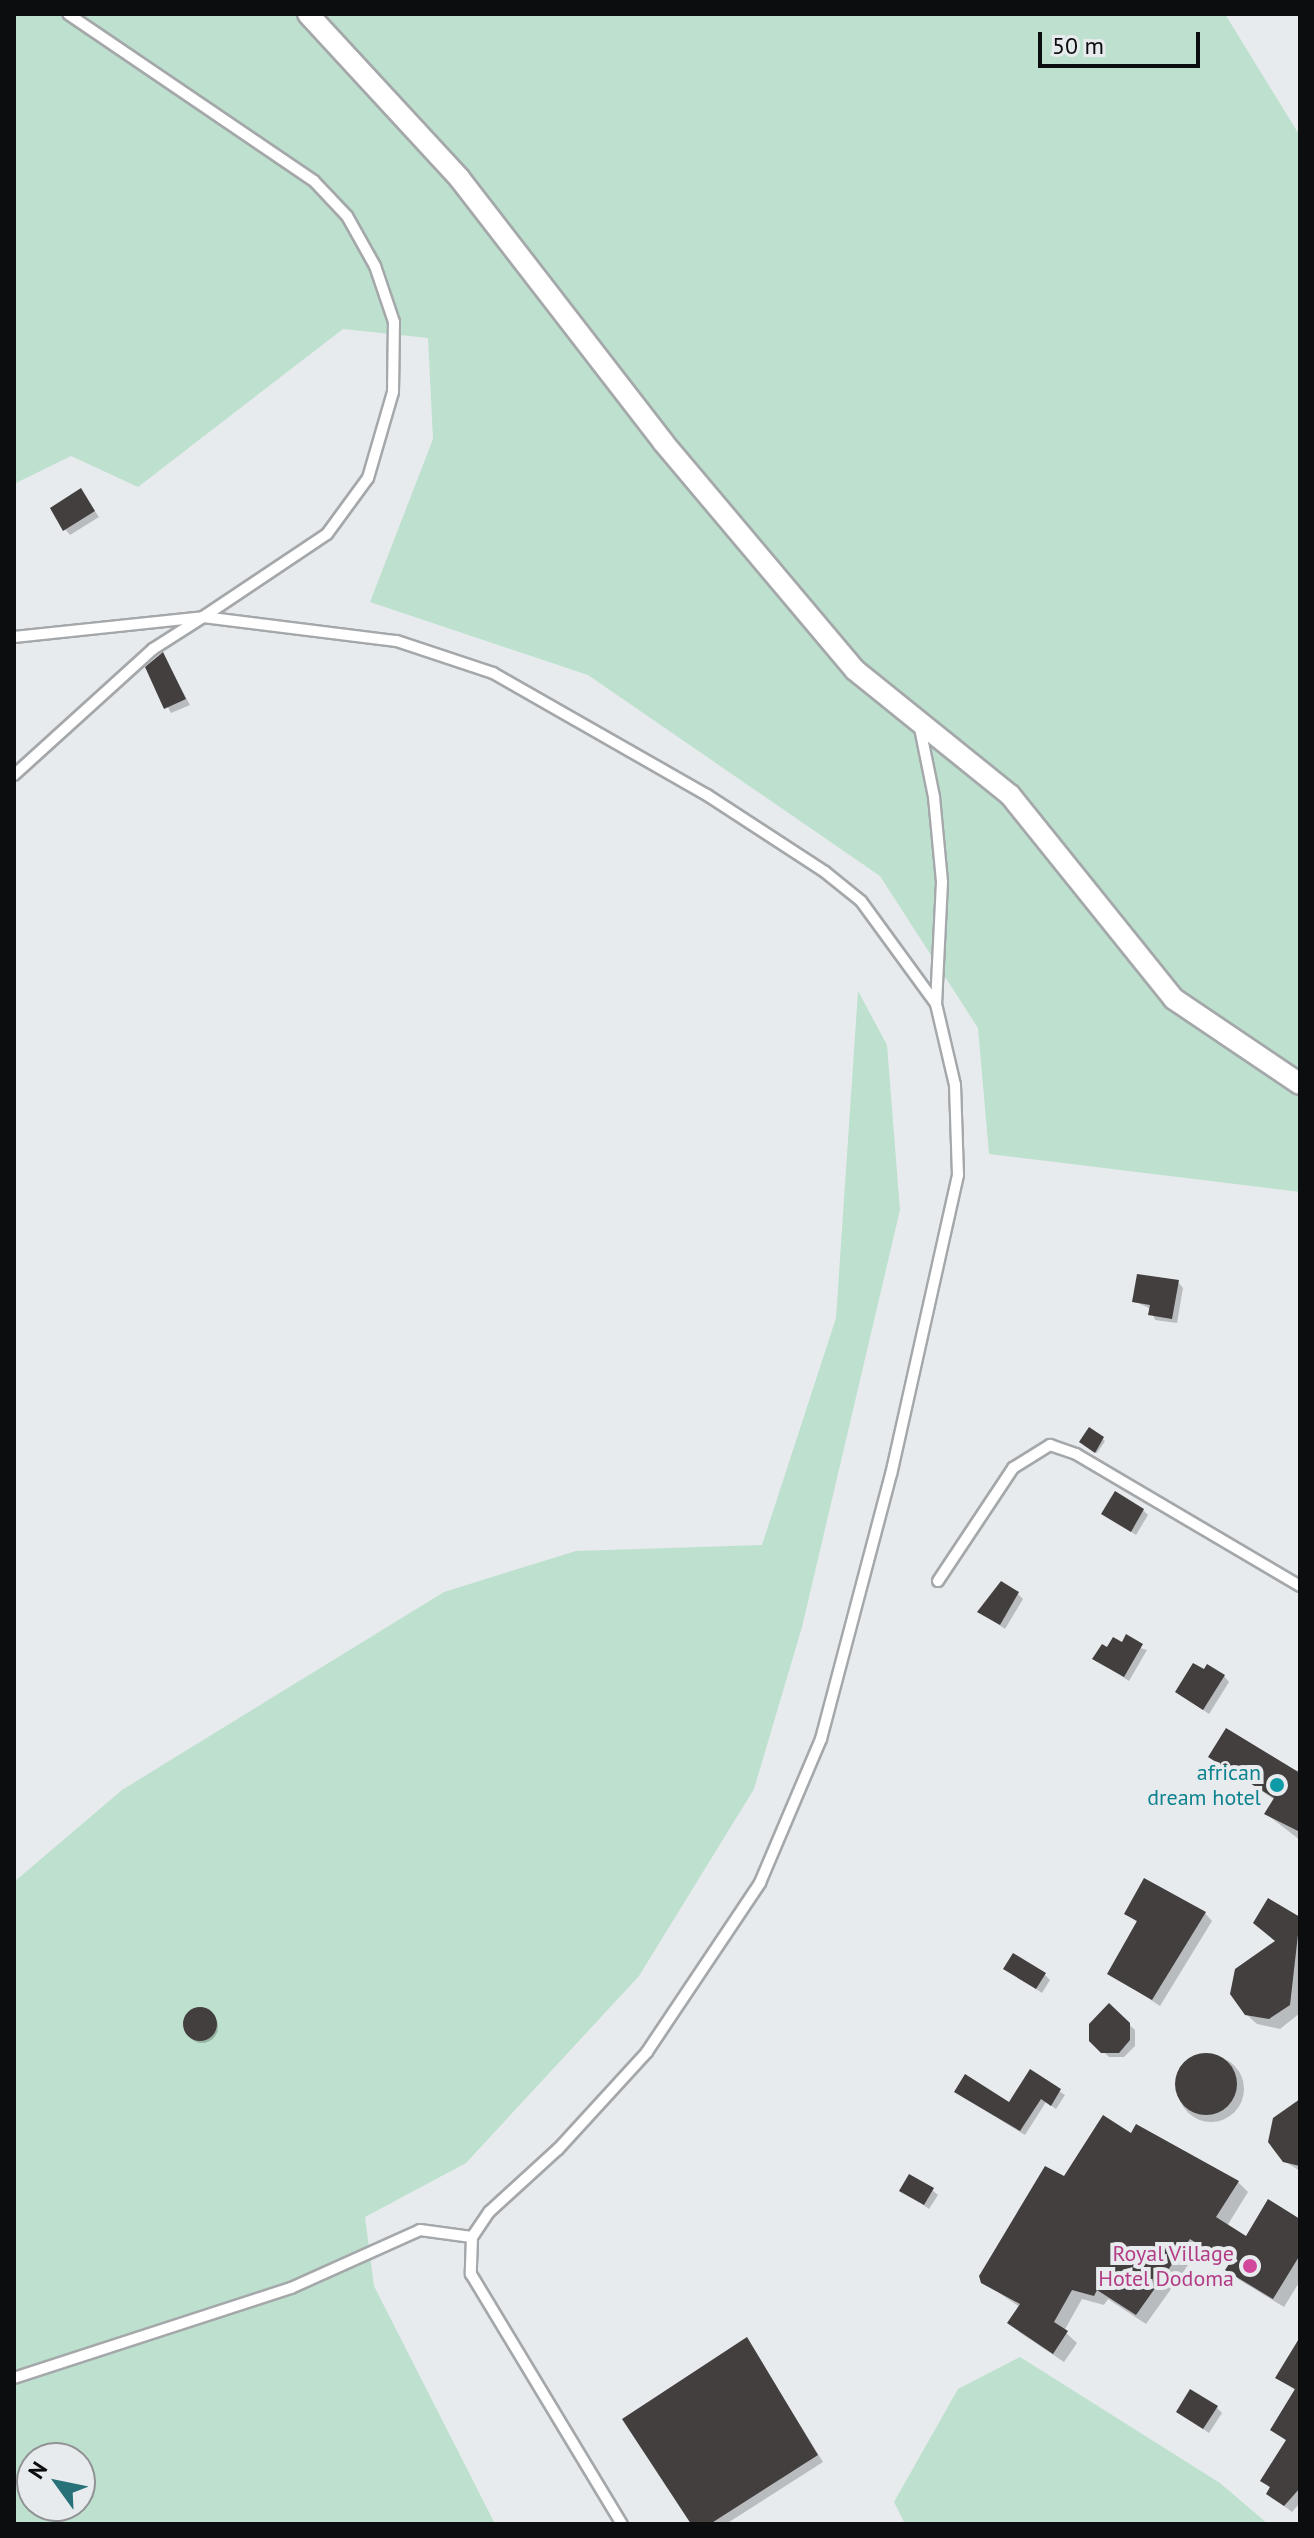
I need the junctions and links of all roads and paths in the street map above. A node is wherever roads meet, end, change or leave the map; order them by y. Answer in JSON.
{"nodes":[{"id":1,"x":68,"y":14,"type":"edge"},
{"id":2,"x":308,"y":14,"type":"edge"},
{"id":3,"x":203,"y":617,"type":"junction"},
{"id":4,"x":14,"y":637,"type":"edge"},
{"id":5,"x":918,"y":721,"type":"junction"},
{"id":6,"x":14,"y":775,"type":"edge"},
{"id":7,"x":936,"y":1004,"type":"junction"},
{"id":8,"x":1300,"y":1084,"type":"edge"},
{"id":9,"x":938,"y":1581,"type":"dead end"},
{"id":10,"x":1300,"y":1586,"type":"edge"},
{"id":11,"x":472,"y":2237,"type":"junction"},
{"id":12,"x":14,"y":2378,"type":"edge"},
{"id":13,"x":622,"y":2524,"type":"edge"}],
"edges":[{"from":1,"to":3,"type":"lane"},
{"from":2,"to":5,"type":"street"},
{"from":3,"to":4,"type":"lane"},
{"from":3,"to":6,"type":"lane"},
{"from":3,"to":7,"type":"lane"},
{"from":5,"to":7,"type":"lane"},
{"from":5,"to":8,"type":"street"},
{"from":7,"to":11,"type":"lane"},
{"from":9,"to":10,"type":"lane"},
{"from":11,"to":12,"type":"lane"},
{"from":11,"to":13,"type":"lane"}]}
